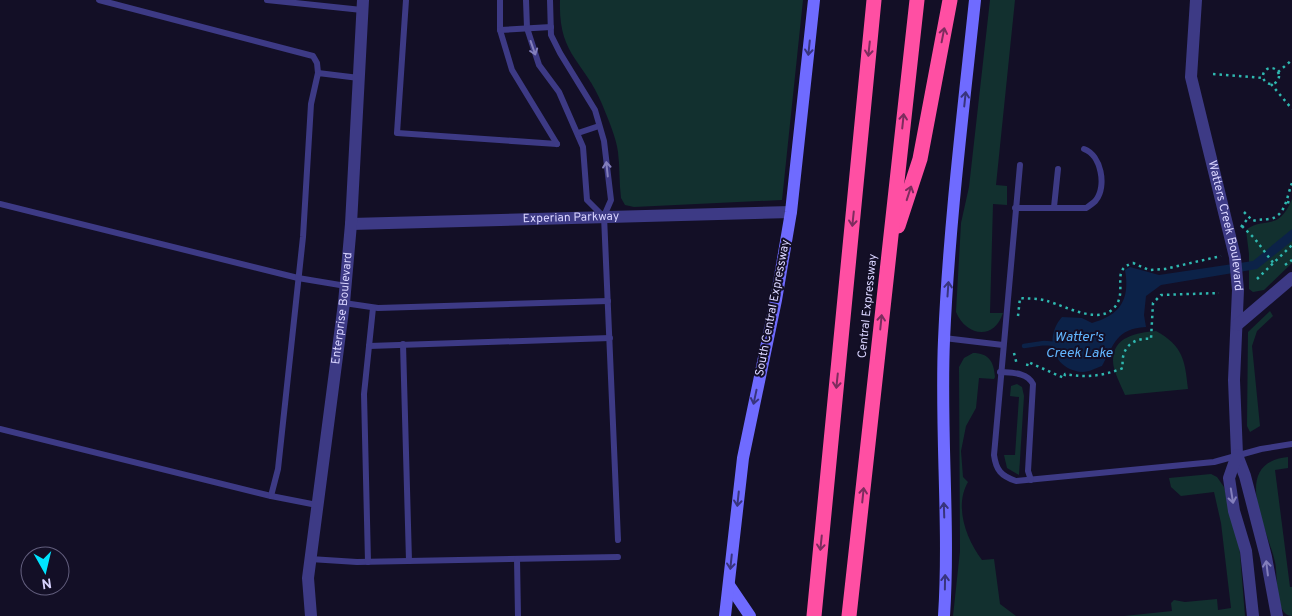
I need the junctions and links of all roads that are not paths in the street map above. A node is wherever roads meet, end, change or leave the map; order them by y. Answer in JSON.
{"nodes":[{"id":1,"x":99,"y":0,"type":"edge"},
{"id":2,"x":267,"y":0,"type":"edge"},
{"id":3,"x":406,"y":0,"type":"edge"},
{"id":4,"x":500,"y":0,"type":"edge"},
{"id":5,"x":526,"y":0,"type":"edge"},
{"id":6,"x":550,"y":0,"type":"edge"},
{"id":7,"x":814,"y":0,"type":"edge"},
{"id":8,"x":874,"y":0,"type":"edge"},
{"id":9,"x":917,"y":0,"type":"edge"},
{"id":10,"x":950,"y":0,"type":"edge"},
{"id":11,"x":975,"y":0,"type":"edge"},
{"id":12,"x":1196,"y":0,"type":"edge"},
{"id":13,"x":363,"y":5,"type":"edge"},
{"id":14,"x":551,"y":26,"type":"junction"},
{"id":15,"x":527,"y":28,"type":"junction"},
{"id":16,"x":500,"y":30,"type":"junction"},
{"id":17,"x":318,"y":73,"type":"junction"},
{"id":18,"x":359,"y":78,"type":"junction"},
{"id":19,"x":599,"y":126,"type":"junction"},
{"id":20,"x":578,"y":133,"type":"junction"},
{"id":21,"x":1084,"y":149,"type":"dead end"},
{"id":22,"x":1020,"y":165,"type":"dead end"},
{"id":23,"x":1058,"y":169,"type":"dead end"},
{"id":24,"x":0,"y":204,"type":"edge"},
{"id":25,"x":1054,"y":207,"type":"junction"},
{"id":26,"x":1015,"y":208,"type":"junction"},
{"id":27,"x":791,"y":212,"type":"junction"},
{"id":28,"x":604,"y":216,"type":"junction"},
{"id":29,"x":351,"y":224,"type":"junction"},
{"id":30,"x":888,"y":256,"type":"junction"},
{"id":31,"x":298,"y":278,"type":"junction"},
{"id":32,"x":1292,"y":278,"type":"edge"},
{"id":33,"x":346,"y":286,"type":"junction"},
{"id":34,"x":608,"y":301,"type":"junction"},
{"id":35,"x":344,"y":303,"type":"junction"},
{"id":36,"x":373,"y":308,"type":"junction"},
{"id":37,"x":1237,"y":325,"type":"junction"},
{"id":38,"x":610,"y":338,"type":"junction"},
{"id":39,"x":944,"y":338,"type":"junction"},
{"id":40,"x":403,"y":344,"type":"junction"},
{"id":41,"x":1003,"y":345,"type":"junction"},
{"id":42,"x":369,"y":346,"type":"junction"},
{"id":43,"x":1000,"y":372,"type":"junction"},
{"id":44,"x":0,"y":429,"type":"edge"},
{"id":45,"x":1292,"y":444,"type":"edge"},
{"id":46,"x":1237,"y":455,"type":"junction"},
{"id":47,"x":1031,"y":480,"type":"junction"},
{"id":48,"x":271,"y":496,"type":"junction"},
{"id":49,"x":317,"y":505,"type":"junction"},
{"id":50,"x":618,"y":540,"type":"dead end"},
{"id":51,"x":618,"y":556,"type":"dead end"},
{"id":52,"x":310,"y":559,"type":"junction"},
{"id":53,"x":517,"y":559,"type":"junction"},
{"id":54,"x":409,"y":561,"type":"junction"},
{"id":55,"x":368,"y":562,"type":"junction"},
{"id":56,"x":729,"y":585,"type":"junction"},
{"id":57,"x":942,"y":613,"type":"edge"},
{"id":58,"x":311,"y":616,"type":"edge"},
{"id":59,"x":518,"y":616,"type":"edge"},
{"id":60,"x":725,"y":616,"type":"edge"},
{"id":61,"x":750,"y":616,"type":"edge"},
{"id":62,"x":814,"y":616,"type":"edge"},
{"id":63,"x":849,"y":616,"type":"edge"},
{"id":64,"x":1253,"y":616,"type":"edge"},
{"id":65,"x":1277,"y":616,"type":"edge"}],
"edges":[{"from":1,"to":17,"type":"lane"},
{"from":2,"to":13,"type":"lane"},
{"from":3,"to":16,"type":"lane"},
{"from":4,"to":16,"type":"lane"},
{"from":5,"to":15,"type":"lane"},
{"from":6,"to":14,"type":"lane"},
{"from":7,"to":27,"type":"main road","name":"South Central Expressway","one_way":true},
{"from":8,"to":62,"type":"highway","name":"Central Expressway","one_way":true},
{"from":30,"to":9,"type":"highway","name":"Central Expressway","one_way":true},
{"from":30,"to":10,"type":"highway","one_way":true},
{"from":39,"to":11,"type":"main road","one_way":true},
{"from":12,"to":37,"type":"street","name":"Watters Creek Boulevard"},
{"from":13,"to":18,"type":"street","name":"Enterprise Boulevard"},
{"from":14,"to":15,"type":"lane"},
{"from":14,"to":19,"type":"lane"},
{"from":15,"to":16,"type":"lane"},
{"from":15,"to":20,"type":"lane","one_way":true},
{"from":17,"to":18,"type":"lane"},
{"from":17,"to":31,"type":"lane"},
{"from":18,"to":29,"type":"street","name":"Enterprise Boulevard"},
{"from":19,"to":20,"type":"lane"},
{"from":28,"to":19,"type":"lane","one_way":true},
{"from":20,"to":28,"type":"lane"},
{"from":21,"to":25,"type":"lane"},
{"from":22,"to":26,"type":"lane"},
{"from":23,"to":25,"type":"lane"},
{"from":24,"to":31,"type":"lane"},
{"from":25,"to":26,"type":"lane"},
{"from":26,"to":41,"type":"lane"},
{"from":27,"to":28,"type":"street","name":"Experian Parkway"},
{"from":27,"to":56,"type":"main road","name":"South Central Expressway","one_way":true},
{"from":28,"to":29,"type":"street","name":"Experian Parkway"},
{"from":28,"to":34,"type":"lane"},
{"from":29,"to":33,"type":"street","name":"Enterprise Boulevard"},
{"from":63,"to":30,"type":"highway","name":"Central Expressway","one_way":true},
{"from":31,"to":33,"type":"lane"},
{"from":31,"to":48,"type":"lane"},
{"from":32,"to":37,"type":"street"},
{"from":33,"to":35,"type":"street","name":"Enterprise Boulevard"},
{"from":34,"to":36,"type":"lane"},
{"from":34,"to":38,"type":"lane"},
{"from":35,"to":36,"type":"lane"},
{"from":35,"to":49,"type":"street","name":"Enterprise Boulevard"},
{"from":36,"to":42,"type":"lane"},
{"from":37,"to":46,"type":"street","name":"Watters Creek Boulevard"},
{"from":38,"to":40,"type":"lane"},
{"from":38,"to":50,"type":"lane"},
{"from":39,"to":41,"type":"lane"},
{"from":57,"to":39,"type":"main road","one_way":true},
{"from":40,"to":42,"type":"lane"},
{"from":40,"to":54,"type":"lane"},
{"from":41,"to":43,"type":"lane"},
{"from":42,"to":55,"type":"lane"},
{"from":43,"to":47,"type":"lane"},
{"from":43,"to":47,"type":"lane"},
{"from":44,"to":48,"type":"lane"},
{"from":45,"to":46,"type":"lane"},
{"from":46,"to":47,"type":"lane"},
{"from":46,"to":64,"type":"street","name":"Watters Creek Boulevard","one_way":true},
{"from":65,"to":46,"type":"street","name":"Watters Creek Boulevard","one_way":true},
{"from":48,"to":49,"type":"lane"},
{"from":49,"to":52,"type":"street","name":"Enterprise Boulevard"},
{"from":51,"to":53,"type":"lane"},
{"from":52,"to":55,"type":"lane"},
{"from":52,"to":58,"type":"street","name":"Enterprise Boulevard"},
{"from":53,"to":54,"type":"lane"},
{"from":53,"to":59,"type":"lane"},
{"from":54,"to":55,"type":"lane"},
{"from":56,"to":60,"type":"main road","name":"South Central Expressway"},
{"from":56,"to":61,"type":"main road"}]}
